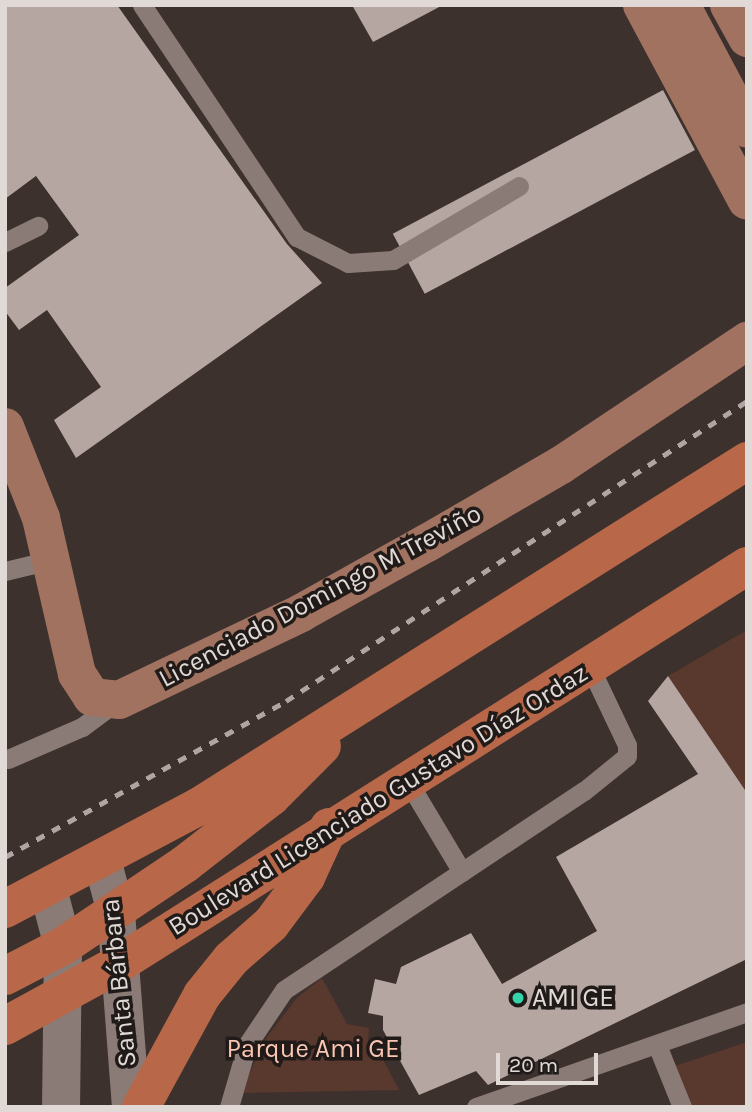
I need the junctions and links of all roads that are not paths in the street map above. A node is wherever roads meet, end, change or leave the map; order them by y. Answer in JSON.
{"nodes":[{"id":1,"x":142,"y":5,"type":"edge"},
{"id":2,"x":642,"y":5,"type":"edge"},
{"id":3,"x":681,"y":5,"type":"edge"},
{"id":4,"x":705,"y":5,"type":"edge"},
{"id":5,"x":729,"y":5,"type":"edge"},
{"id":6,"x":747,"y":38,"type":"edge"},
{"id":7,"x":747,"y":83,"type":"edge"},
{"id":8,"x":747,"y":129,"type":"edge"},
{"id":9,"x":519,"y":186,"type":"dead end"},
{"id":10,"x":747,"y":201,"type":"edge"},
{"id":11,"x":38,"y":226,"type":"dead end"},
{"id":12,"x":5,"y":242,"type":"edge"},
{"id":13,"x":747,"y":341,"type":"edge"},
{"id":14,"x":5,"y":427,"type":"edge"},
{"id":15,"x":747,"y":461,"type":"edge"},
{"id":16,"x":51,"y":559,"type":"junction"},
{"id":17,"x":747,"y":566,"type":"edge"},
{"id":18,"x":5,"y":571,"type":"edge"},
{"id":19,"x":590,"y":667,"type":"junction"},
{"id":20,"x":121,"y":699,"type":"junction"},
{"id":21,"x":342,"y":718,"type":"junction"},
{"id":22,"x":8,"y":760,"type":"dead end"},
{"id":23,"x":407,"y":780,"type":"junction"},
{"id":24,"x":328,"y":827,"type":"junction"},
{"id":25,"x":103,"y":860,"type":"junction"},
{"id":26,"x":462,"y":872,"type":"junction"},
{"id":27,"x":48,"y":889,"type":"junction"},
{"id":28,"x":5,"y":909,"type":"edge"},
{"id":29,"x":116,"y":912,"type":"junction"},
{"id":30,"x":63,"y":946,"type":"junction"},
{"id":31,"x":120,"y":963,"type":"junction"},
{"id":32,"x":5,"y":976,"type":"edge"},
{"id":33,"x":63,"y":995,"type":"junction"},
{"id":34,"x":747,"y":1012,"type":"edge"},
{"id":35,"x":5,"y":1027,"type":"edge"},
{"id":36,"x":657,"y":1045,"type":"junction"},
{"id":37,"x":61,"y":1107,"type":"edge"},
{"id":38,"x":131,"y":1107,"type":"edge"},
{"id":39,"x":141,"y":1107,"type":"edge"},
{"id":40,"x":229,"y":1107,"type":"edge"},
{"id":41,"x":476,"y":1107,"type":"edge"},
{"id":42,"x":682,"y":1107,"type":"edge"}],
"edges":[{"from":1,"to":9,"type":"lane"},
{"from":2,"to":10,"type":"main road"},
{"from":3,"to":8,"type":"main road"},
{"from":4,"to":7,"type":"main road"},
{"from":5,"to":6,"type":"main road"},
{"from":11,"to":12,"type":"lane"},
{"from":13,"to":20,"type":"main road","name":"Licenciado Domingo M Treviño"},
{"from":14,"to":16,"type":"main road"},
{"from":15,"to":21,"type":"main road"},
{"from":16,"to":18,"type":"lane"},
{"from":16,"to":20,"type":"main road"},
{"from":17,"to":19,"type":"main road","name":"Boulevard Licenciado Gustavo Díaz Ordaz"},
{"from":19,"to":23,"type":"main road","name":"Boulevard Licenciado Gustavo Díaz Ordaz"},
{"from":19,"to":26,"type":"lane"},
{"from":20,"to":22,"type":"lane"},
{"from":21,"to":25,"type":"main road"},
{"from":21,"to":29,"type":"main road"},
{"from":23,"to":24,"type":"main road","name":"Boulevard Licenciado Gustavo Díaz Ordaz"},
{"from":23,"to":26,"type":"lane"},
{"from":24,"to":31,"type":"main road","name":"Boulevard Licenciado Gustavo Díaz Ordaz"},
{"from":24,"to":39,"type":"main road"},
{"from":25,"to":27,"type":"main road"},
{"from":25,"to":29,"type":"street","name":"Santa Bárbara"},
{"from":26,"to":40,"type":"lane"},
{"from":27,"to":28,"type":"main road"},
{"from":27,"to":30,"type":"street","name":"Santa Bárbara"},
{"from":29,"to":30,"type":"main road"},
{"from":29,"to":31,"type":"street","name":"Santa Bárbara"},
{"from":30,"to":32,"type":"main road"},
{"from":30,"to":33,"type":"street","name":"Santa Bárbara"},
{"from":31,"to":33,"type":"main road","name":"Boulevard Licenciado Gustavo Díaz Ordaz"},
{"from":31,"to":38,"type":"street","name":"Santa Bárbara"},
{"from":33,"to":35,"type":"main road","name":"Boulevard Licenciado Gustavo Díaz Ordaz"},
{"from":33,"to":37,"type":"street","name":"Santa Bárbara"},
{"from":34,"to":36,"type":"lane"},
{"from":36,"to":41,"type":"lane"},
{"from":36,"to":42,"type":"lane"}]}
